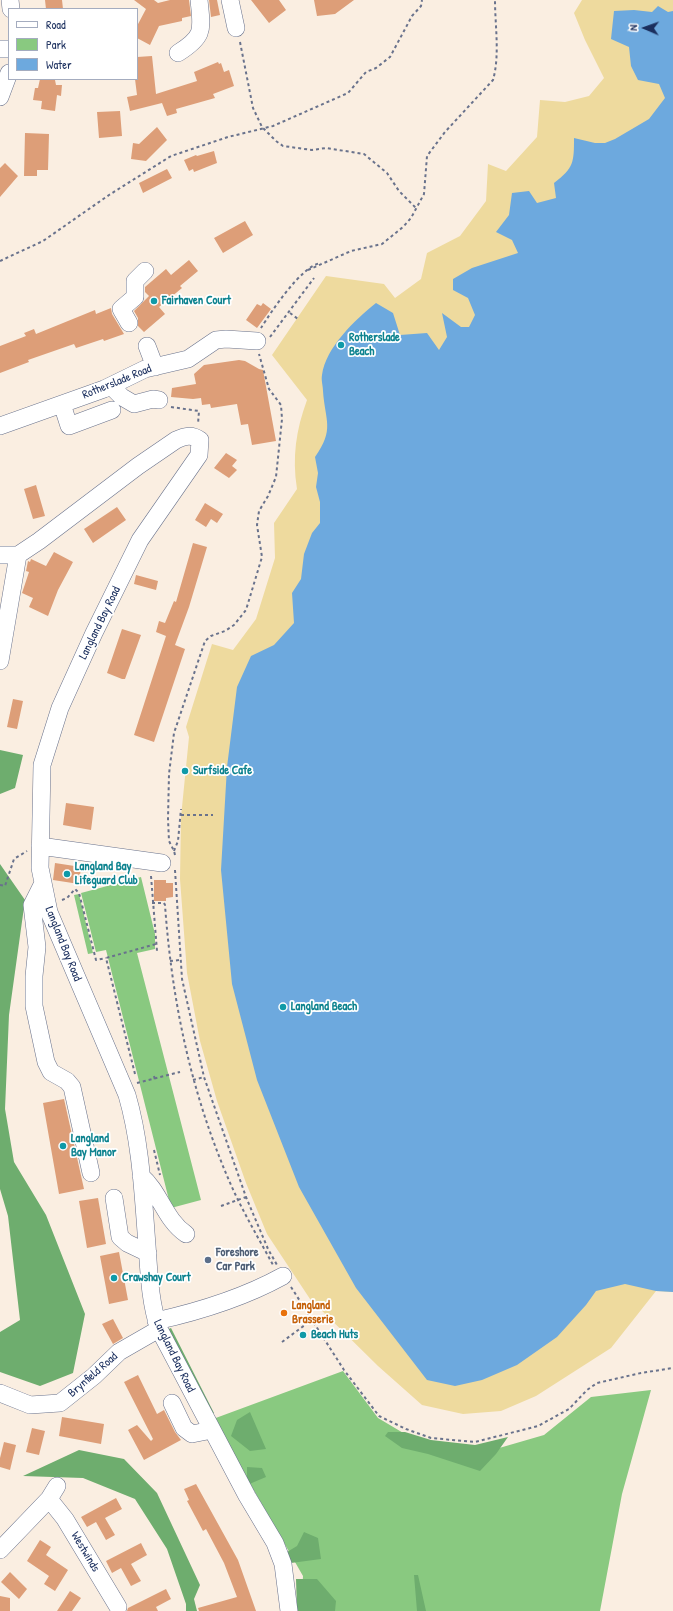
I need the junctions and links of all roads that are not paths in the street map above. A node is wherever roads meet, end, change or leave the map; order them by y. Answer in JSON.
{"nodes":[{"id":1,"x":199,"y":0,"type":"edge"},
{"id":2,"x":230,"y":0,"type":"edge"},
{"id":3,"x":236,"y":28,"type":"road end"},
{"id":4,"x":178,"y":53,"type":"dead end"},
{"id":5,"x":8,"y":76,"type":"edge"},
{"id":6,"x":0,"y":97,"type":"edge"},
{"id":7,"x":145,"y":271,"type":"dead end"},
{"id":8,"x":129,"y":323,"type":"dead end"},
{"id":9,"x":257,"y":345,"type":"road end"},
{"id":10,"x":147,"y":346,"type":"dead end"},
{"id":11,"x":155,"y":367,"type":"junction"},
{"id":12,"x":111,"y":386,"type":"junction"},
{"id":13,"x":62,"y":404,"type":"junction"},
{"id":14,"x":162,"y":404,"type":"road end"},
{"id":15,"x":112,"y":410,"type":"dead end"},
{"id":16,"x":0,"y":426,"type":"edge"},
{"id":17,"x":0,"y":555,"type":"edge"},
{"id":18,"x":18,"y":555,"type":"junction"},
{"id":19,"x":0,"y":661,"type":"edge"},
{"id":20,"x":40,"y":846,"type":"junction"},
{"id":21,"x":166,"y":861,"type":"road end"},
{"id":22,"x":43,"y":883,"type":"junction"},
{"id":23,"x":91,"y":1173,"type":"dead end"},
{"id":24,"x":141,"y":1176,"type":"junction"},
{"id":25,"x":114,"y":1198,"type":"dead end"},
{"id":26,"x":186,"y":1234,"type":"dead end"},
{"id":27,"x":148,"y":1253,"type":"junction"},
{"id":28,"x":279,"y":1273,"type":"road end"},
{"id":29,"x":158,"y":1325,"type":"junction"},
{"id":30,"x":0,"y":1393,"type":"edge"},
{"id":31,"x":172,"y":1403,"type":"dead end"},
{"id":32,"x":212,"y":1430,"type":"junction"},
{"id":33,"x":0,"y":1550,"type":"edge"},
{"id":34,"x":118,"y":1607,"type":"dead end"},
{"id":35,"x":289,"y":1611,"type":"edge"}],
"edges":[{"from":1,"to":4,"type":"street"},
{"from":2,"to":3,"type":"street"},
{"from":5,"to":6,"type":"street"},
{"from":7,"to":8,"type":"street"},
{"from":9,"to":11,"type":"street","name":"Rotherslade Road"},
{"from":10,"to":11,"type":"street"},
{"from":11,"to":12,"type":"street","name":"Rotherslade Road"},
{"from":12,"to":13,"type":"street","name":"Rotherslade Road"},
{"from":12,"to":14,"type":"street"},
{"from":13,"to":15,"type":"street"},
{"from":13,"to":16,"type":"street","name":"Rotherslade Road"},
{"from":17,"to":18,"type":"street"},
{"from":18,"to":19,"type":"street"},
{"from":18,"to":20,"type":"street","name":"Langland Bay Road"},
{"from":20,"to":21,"type":"street"},
{"from":20,"to":22,"type":"street","name":"Langland Bay Road"},
{"from":22,"to":23,"type":"street"},
{"from":22,"to":24,"type":"street","name":"Langland Bay Road"},
{"from":24,"to":26,"type":"street"},
{"from":24,"to":27,"type":"street","name":"Langland Bay Road"},
{"from":25,"to":27,"type":"street"},
{"from":27,"to":29,"type":"street","name":"Langland Bay Road"},
{"from":28,"to":29,"type":"street","name":"Brynfield Road"},
{"from":29,"to":30,"type":"street","name":"Brynfield Road"},
{"from":29,"to":32,"type":"street","name":"Langland Bay Road"},
{"from":31,"to":32,"type":"street"},
{"from":32,"to":35,"type":"street","name":"Langland Bay Road"},
{"from":33,"to":34,"type":"street","name":"Westwinds"}]}
